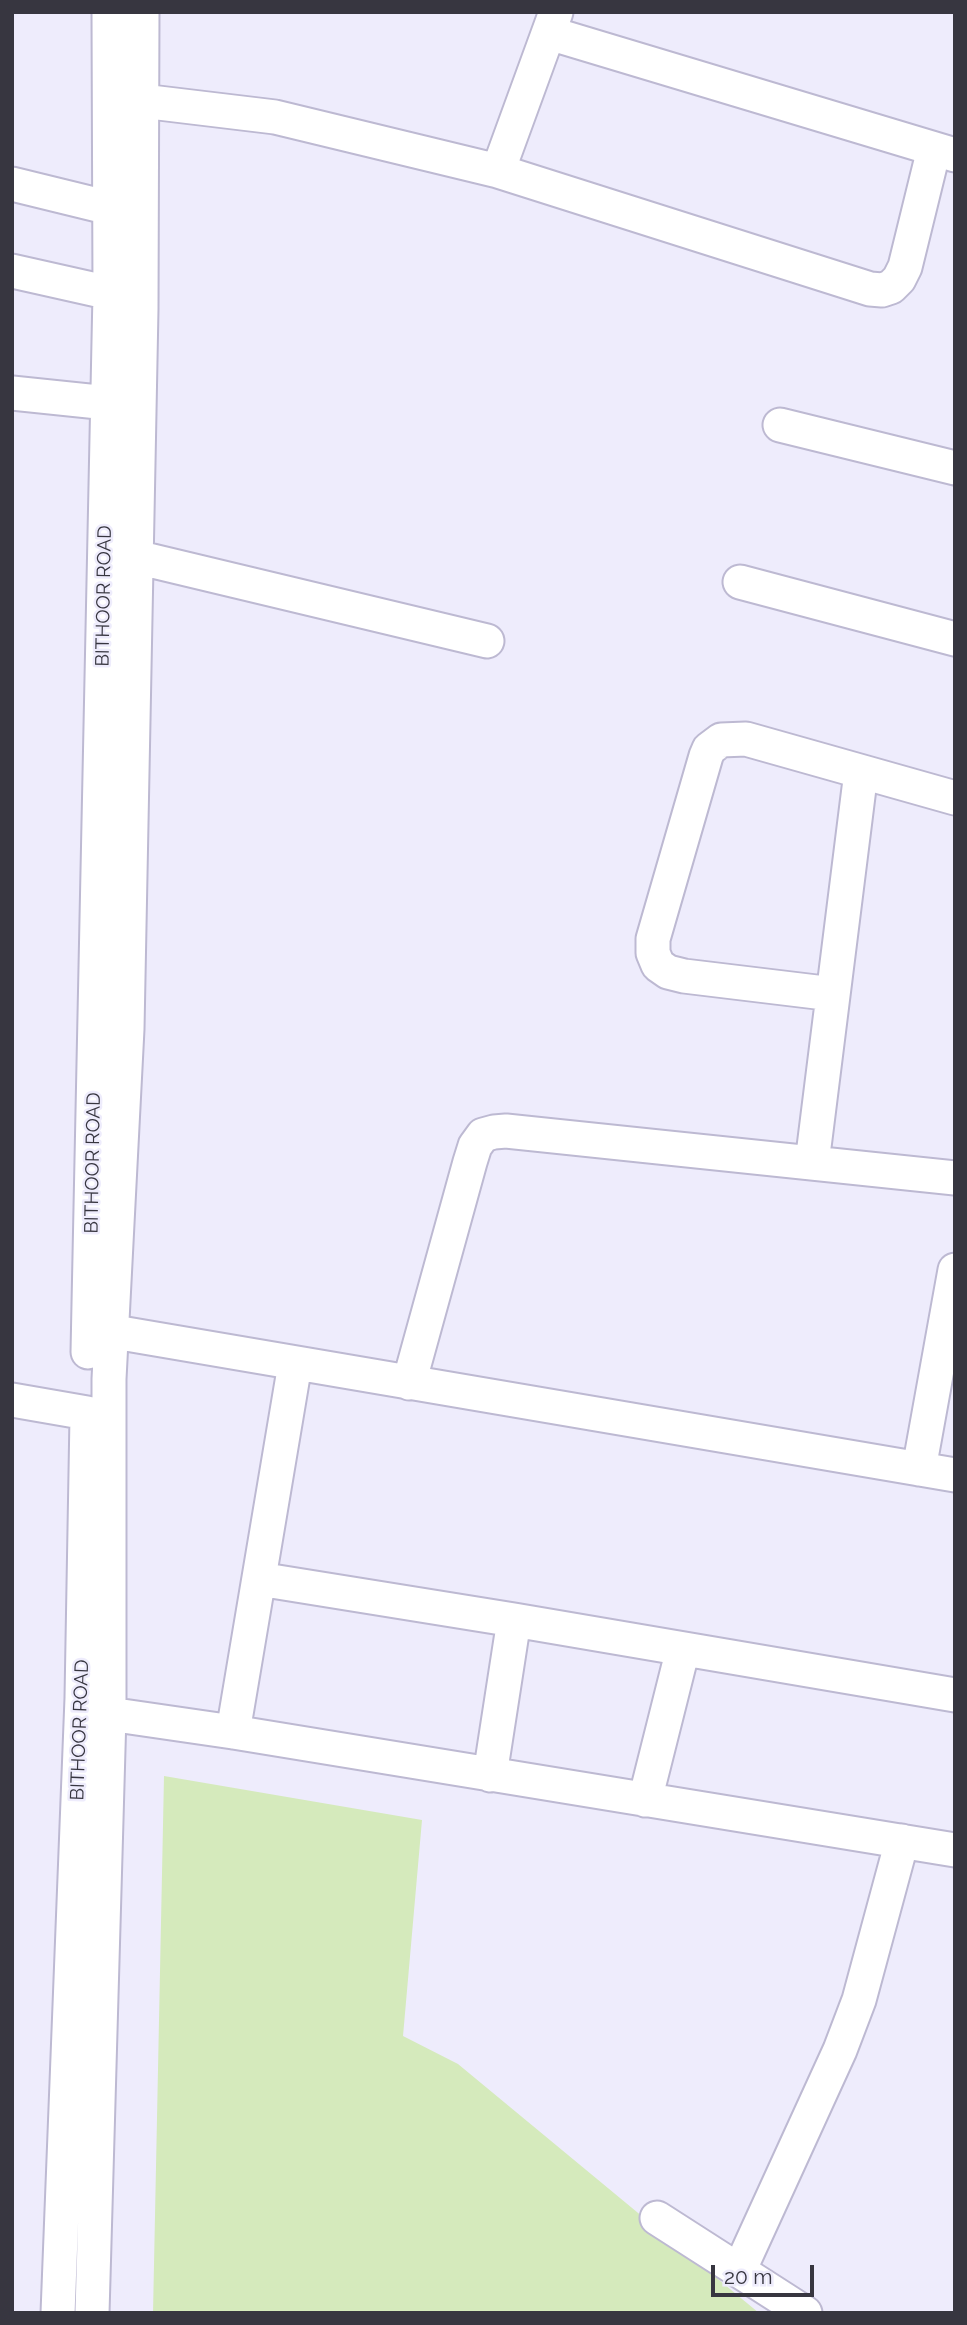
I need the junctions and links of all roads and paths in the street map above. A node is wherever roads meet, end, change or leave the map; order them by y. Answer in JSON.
{"nodes":[{"id":1,"x":109,"y":12,"type":"edge"},
{"id":2,"x":142,"y":12,"type":"edge"},
{"id":3,"x":552,"y":23,"type":"edge"},
{"id":4,"x":142,"y":101,"type":"junction"},
{"id":5,"x":945,"y":152,"type":"edge"},
{"id":6,"x":498,"y":171,"type":"junction"},
{"id":7,"x":12,"y":184,"type":"edge"},
{"id":8,"x":110,"y":208,"type":"junction"},
{"id":9,"x":12,"y":271,"type":"edge"},
{"id":10,"x":110,"y":293,"type":"junction"},
{"id":11,"x":12,"y":393,"type":"edge"},
{"id":12,"x":108,"y":403,"type":"junction"},
{"id":13,"x":780,"y":425,"type":"dead end"},
{"id":14,"x":955,"y":468,"type":"edge"},
{"id":15,"x":136,"y":556,"type":"junction"},
{"id":16,"x":740,"y":582,"type":"dead end"},
{"id":17,"x":955,"y":639,"type":"edge"},
{"id":18,"x":486,"y":641,"type":"dead end"},
{"id":19,"x":861,"y":772,"type":"junction"},
{"id":20,"x":955,"y":798,"type":"edge"},
{"id":21,"x":833,"y":994,"type":"junction"},
{"id":22,"x":812,"y":1163,"type":"junction"},
{"id":23,"x":955,"y":1178,"type":"edge"},
{"id":24,"x":955,"y":1270,"type":"edge"},
{"id":25,"x":100,"y":1330,"type":"junction"},
{"id":26,"x":295,"y":1364,"type":"junction"},
{"id":27,"x":409,"y":1383,"type":"junction"},
{"id":28,"x":12,"y":1400,"type":"edge"},
{"id":29,"x":87,"y":1413,"type":"junction"},
{"id":30,"x":919,"y":1469,"type":"junction"},
{"id":31,"x":955,"y":1475,"type":"edge"},
{"id":32,"x":259,"y":1579,"type":"junction"},
{"id":33,"x":514,"y":1620,"type":"junction"},
{"id":34,"x":683,"y":1649,"type":"junction"},
{"id":35,"x":955,"y":1695,"type":"edge"},
{"id":36,"x":109,"y":1714,"type":"junction"},
{"id":37,"x":233,"y":1732,"type":"junction"},
{"id":38,"x":490,"y":1774,"type":"junction"},
{"id":39,"x":645,"y":1800,"type":"junction"},
{"id":40,"x":902,"y":1841,"type":"junction"},
{"id":41,"x":955,"y":1850,"type":"edge"},
{"id":42,"x":657,"y":2218,"type":"dead end"},
{"id":43,"x":739,"y":2271,"type":"junction"},
{"id":44,"x":58,"y":2313,"type":"edge"},
{"id":45,"x":92,"y":2313,"type":"edge"},
{"id":46,"x":805,"y":2313,"type":"edge"}],
"edges":[{"from":1,"to":8,"type":"street","name":"BITHOOR ROAD"},
{"from":2,"to":4,"type":"street"},
{"from":3,"to":5,"type":"street"},
{"from":3,"to":6,"type":"street"},
{"from":4,"to":6,"type":"street"},
{"from":4,"to":15,"type":"street"},
{"from":5,"to":6,"type":"street"},
{"from":7,"to":8,"type":"street"},
{"from":8,"to":10,"type":"street","name":"BITHOOR ROAD"},
{"from":9,"to":10,"type":"street"},
{"from":10,"to":12,"type":"street","name":"BITHOOR ROAD"},
{"from":11,"to":12,"type":"street"},
{"from":12,"to":25,"type":"street","name":"BITHOOR ROAD"},
{"from":13,"to":14,"type":"street"},
{"from":15,"to":18,"type":"street"},
{"from":15,"to":25,"type":"street"},
{"from":16,"to":17,"type":"street"},
{"from":19,"to":20,"type":"street"},
{"from":19,"to":21,"type":"street"},
{"from":19,"to":21,"type":"street"},
{"from":21,"to":22,"type":"street"},
{"from":22,"to":23,"type":"street"},
{"from":22,"to":27,"type":"street"},
{"from":24,"to":30,"type":"street"},
{"from":25,"to":26,"type":"street"},
{"from":25,"to":29,"type":"street","name":"BITHOOR ROAD"},
{"from":25,"to":36,"type":"street"},
{"from":26,"to":27,"type":"street"},
{"from":26,"to":32,"type":"street"},
{"from":27,"to":30,"type":"street"},
{"from":28,"to":29,"type":"street"},
{"from":29,"to":44,"type":"street","name":"BITHOOR ROAD"},
{"from":30,"to":31,"type":"street"},
{"from":32,"to":33,"type":"street"},
{"from":32,"to":37,"type":"street"},
{"from":33,"to":34,"type":"street"},
{"from":33,"to":38,"type":"street"},
{"from":34,"to":35,"type":"street"},
{"from":34,"to":39,"type":"street"},
{"from":36,"to":37,"type":"street"},
{"from":36,"to":45,"type":"street"},
{"from":37,"to":38,"type":"street"},
{"from":38,"to":39,"type":"street"},
{"from":39,"to":40,"type":"street"},
{"from":40,"to":41,"type":"street"},
{"from":40,"to":43,"type":"street"},
{"from":42,"to":43,"type":"street"},
{"from":43,"to":46,"type":"street"}]}
